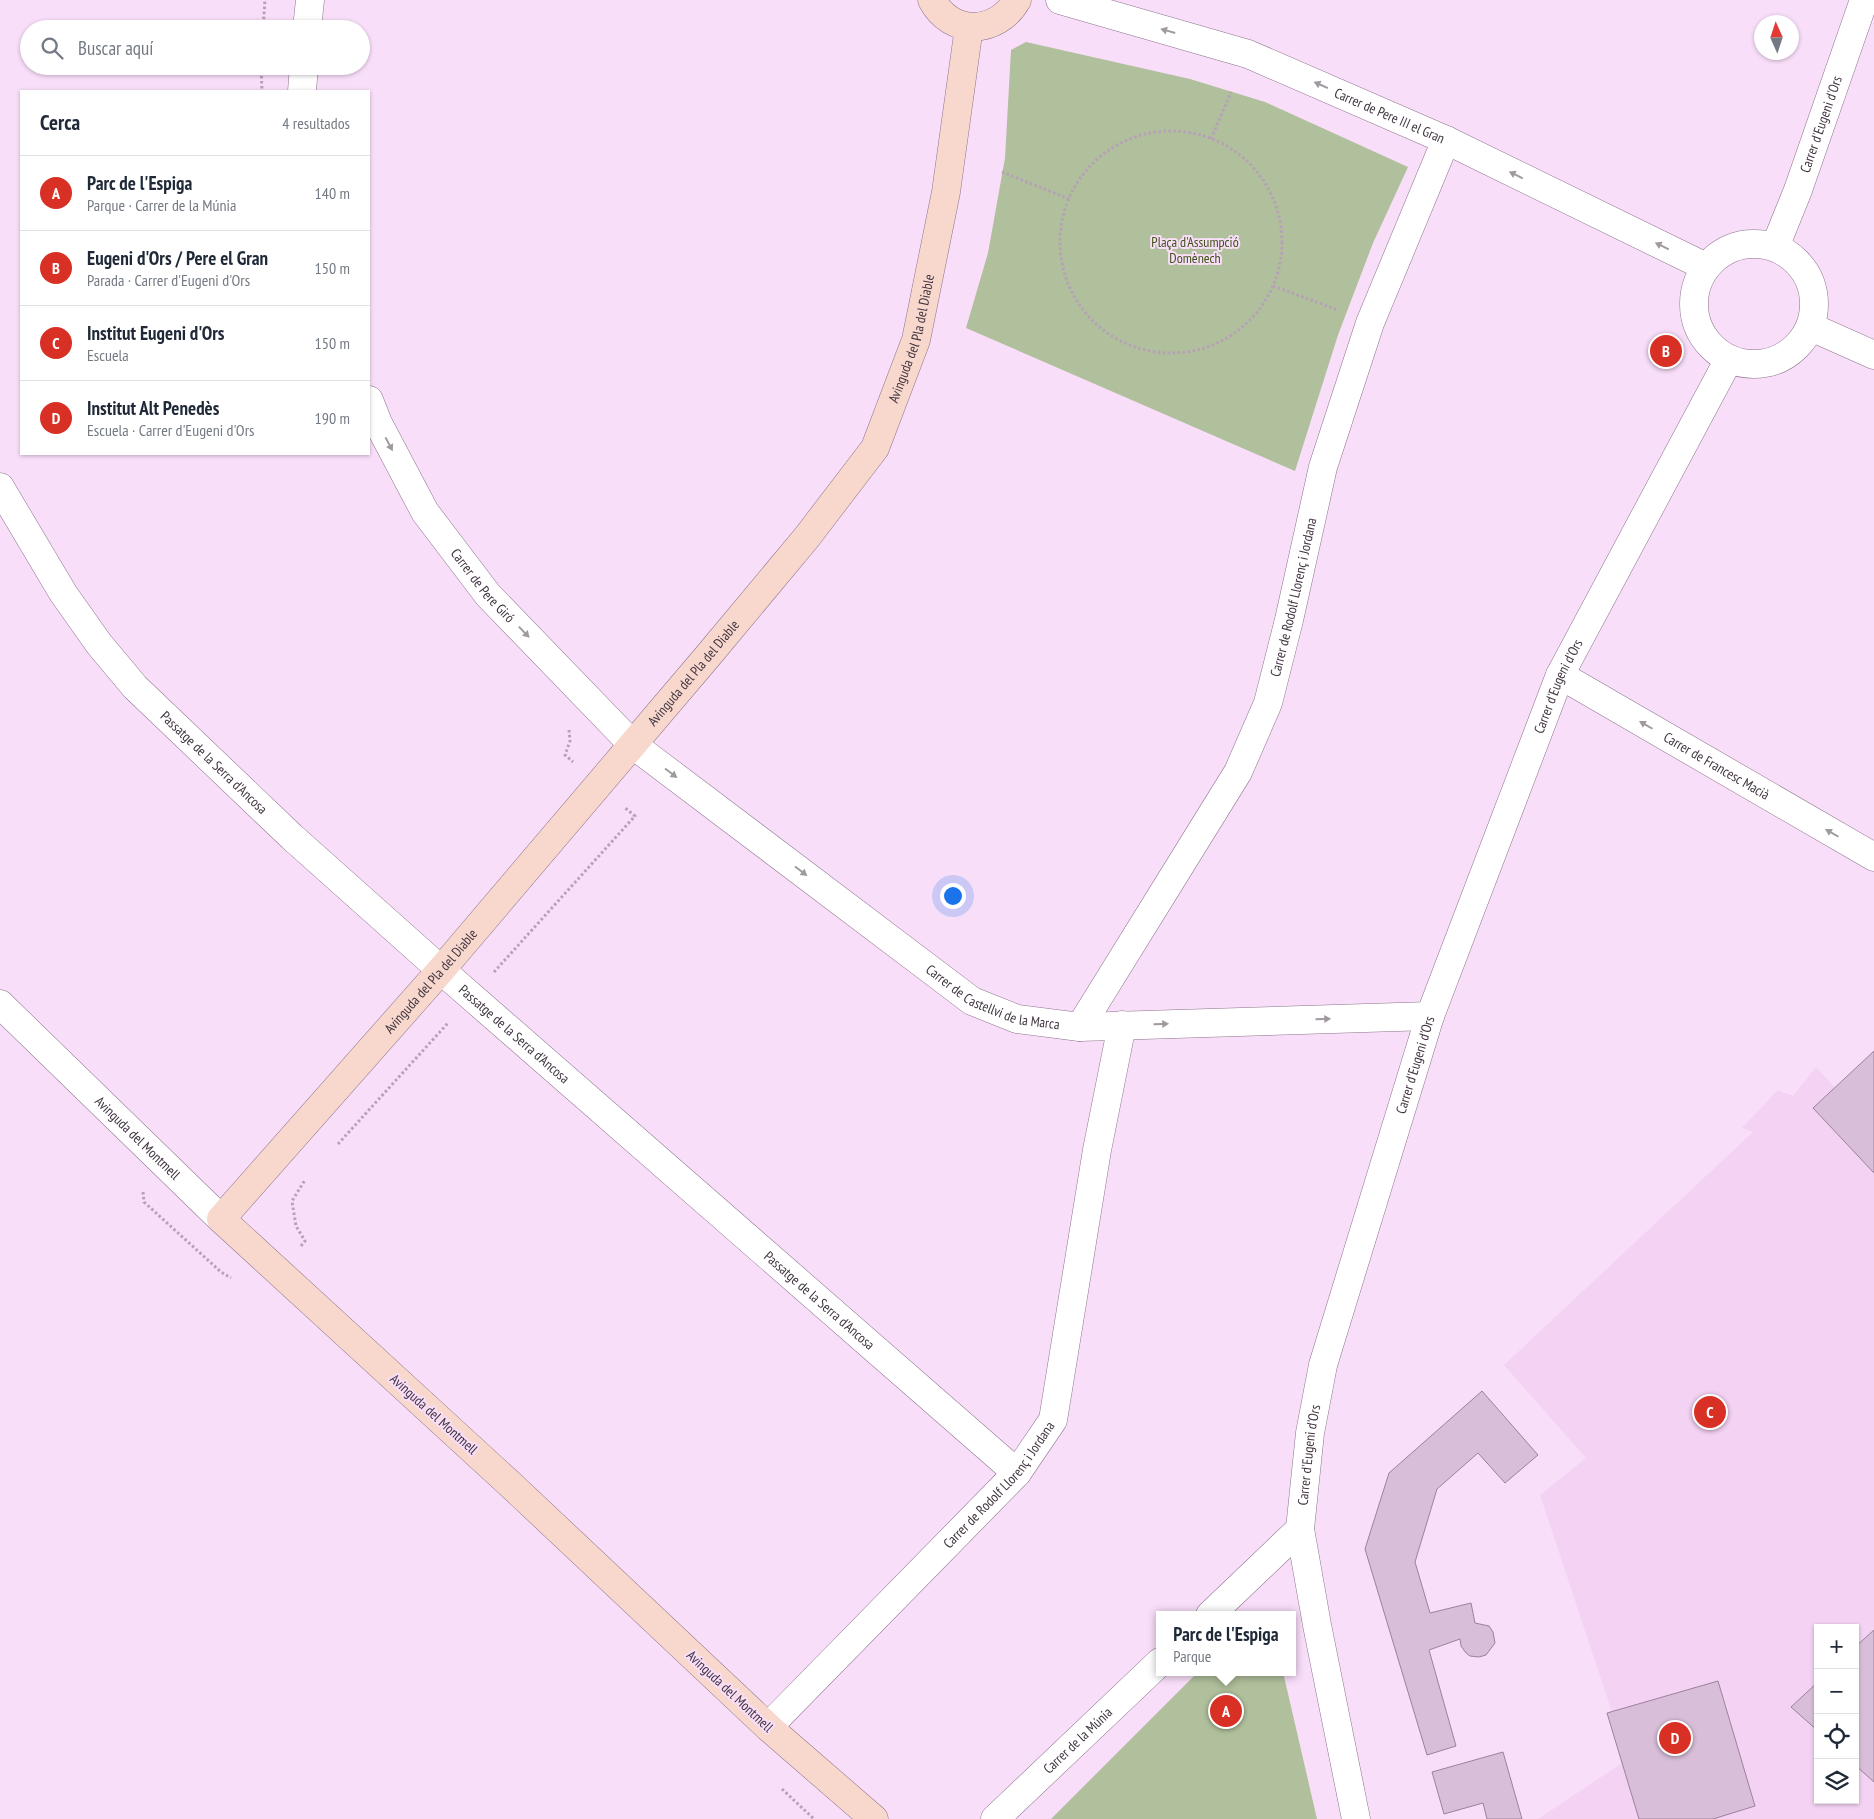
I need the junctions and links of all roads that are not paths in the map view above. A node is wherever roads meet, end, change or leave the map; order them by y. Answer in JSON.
{"nodes":[{"id":1,"x":310,"y":0,"type":"edge"},
{"id":2,"x":932,"y":0,"type":"edge"},
{"id":3,"x":1016,"y":0,"type":"edge"},
{"id":4,"x":1060,"y":0,"type":"edge"},
{"id":5,"x":1864,"y":0,"type":"edge"},
{"id":6,"x":308,"y":20,"type":"edge"},
{"id":7,"x":969,"y":26,"type":"junction"},
{"id":8,"x":303,"y":75,"type":"edge"},
{"id":9,"x":302,"y":90,"type":"edge"},
{"id":10,"x":1446,"y":140,"type":"junction"},
{"id":11,"x":1776,"y":247,"type":"junction"},
{"id":12,"x":1706,"y":267,"type":"junction"},
{"id":13,"x":1810,"y":327,"type":"junction"},
{"id":14,"x":1874,"y":355,"type":"edge"},
{"id":15,"x":1730,"y":359,"type":"junction"},
{"id":16,"x":370,"y":403,"type":"edge"},
{"id":17,"x":0,"y":487,"type":"edge"},
{"id":18,"x":1560,"y":675,"type":"junction"},
{"id":19,"x":632,"y":744,"type":"junction"},
{"id":20,"x":1874,"y":857,"type":"edge"},
{"id":21,"x":441,"y":970,"type":"junction"},
{"id":22,"x":0,"y":1004,"type":"edge"},
{"id":23,"x":1430,"y":1016,"type":"junction"},
{"id":24,"x":1122,"y":1025,"type":"junction"},
{"id":25,"x":1080,"y":1027,"type":"junction"},
{"id":26,"x":221,"y":1219,"type":"junction"},
{"id":27,"x":1017,"y":1473,"type":"junction"},
{"id":28,"x":1300,"y":1529,"type":"junction"},
{"id":29,"x":1214,"y":1611,"type":"edge"},
{"id":30,"x":1156,"y":1666,"type":"edge"},
{"id":31,"x":768,"y":1727,"type":"junction"},
{"id":32,"x":874,"y":1819,"type":"edge"},
{"id":33,"x":995,"y":1819,"type":"edge"},
{"id":34,"x":1356,"y":1819,"type":"edge"}],
"edges":[{"from":1,"to":6,"type":"street"},
{"from":2,"to":7,"type":"street"},
{"from":3,"to":7,"type":"street"},
{"from":10,"to":4,"type":"street","name":"Carrer de Pere III el Gran","one_way":true},
{"from":5,"to":11,"type":"street","name":"Carrer d'Eugeni d'Ors"},
{"from":7,"to":19,"type":"street","name":"Avinguda del Pla del Diable"},
{"from":8,"to":9,"type":"street"},
{"from":12,"to":10,"type":"street","name":"Carrer de Pere III el Gran","one_way":true},
{"from":10,"to":25,"type":"street","name":"Carrer de Rodolf Llorenç i Jordana"},
{"from":11,"to":12,"type":"street"},
{"from":11,"to":13,"type":"street"},
{"from":12,"to":15,"type":"street"},
{"from":13,"to":14,"type":"street"},
{"from":13,"to":15,"type":"street"},
{"from":15,"to":18,"type":"street","name":"Carrer d'Eugeni d'Ors"},
{"from":16,"to":19,"type":"street","name":"Carrer de Pere Giró","one_way":true},
{"from":17,"to":21,"type":"street","name":"Passatge de la Serra d'Ancosa"},
{"from":20,"to":18,"type":"street","name":"Carrer de Francesc Macià","one_way":true},
{"from":18,"to":23,"type":"street","name":"Carrer d'Eugeni d'Ors"},
{"from":19,"to":21,"type":"street","name":"Avinguda del Pla del Diable"},
{"from":19,"to":25,"type":"street","name":"Carrer de Castellvi de la Marca","one_way":true},
{"from":21,"to":26,"type":"street","name":"Avinguda del Pla del Diable"},
{"from":21,"to":27,"type":"street","name":"Passatge de la Serra d'Ancosa"},
{"from":22,"to":26,"type":"street","name":"Avinguda del Montmell"},
{"from":24,"to":23,"type":"street","name":"Carrer de Castellvi de la Marca","one_way":true},
{"from":23,"to":28,"type":"street","name":"Carrer d'Eugeni d'Ors"},
{"from":24,"to":25,"type":"street","name":"Carrer de Castellvi de la Marca"},
{"from":24,"to":27,"type":"street","name":"Carrer de Rodolf Llorenç i Jordana"},
{"from":26,"to":31,"type":"street","name":"Avinguda del Montmell"},
{"from":27,"to":31,"type":"street","name":"Carrer de Rodolf Llorenç i Jordana"},
{"from":28,"to":29,"type":"street"},
{"from":28,"to":34,"type":"street","name":"Carrer d'Eugeni d'Ors"},
{"from":30,"to":33,"type":"street","name":"Carrer de la Múnia"},
{"from":31,"to":32,"type":"street","name":"Avinguda del Montmell"}]}
